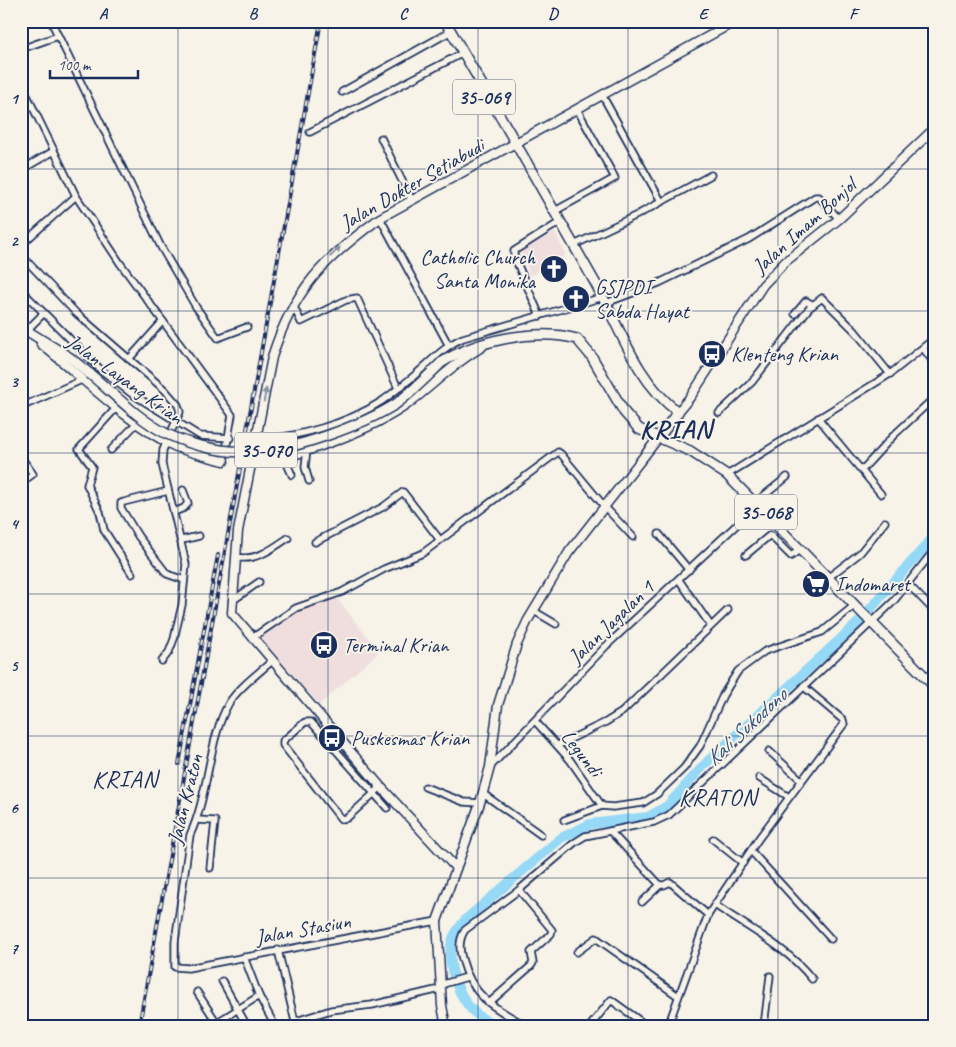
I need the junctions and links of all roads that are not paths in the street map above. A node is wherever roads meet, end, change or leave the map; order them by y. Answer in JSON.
{"nodes":[{"id":1,"x":51,"y":21,"type":"edge"},
{"id":2,"x":439,"y":21,"type":"edge"},
{"id":3,"x":445,"y":21,"type":"edge"},
{"id":4,"x":736,"y":21,"type":"edge"},
{"id":5,"x":446,"y":34,"type":"junction"},
{"id":6,"x":58,"y":36,"type":"junction"},
{"id":7,"x":21,"y":49,"type":"edge"},
{"id":8,"x":459,"y":55,"type":"junction"},
{"id":9,"x":21,"y":83,"type":"edge"},
{"id":10,"x":342,"y":92,"type":"dead end"},
{"id":11,"x":602,"y":96,"type":"junction"},
{"id":12,"x":577,"y":109,"type":"junction"},
{"id":13,"x":935,"y":128,"type":"edge"},
{"id":14,"x":310,"y":132,"type":"dead end"},
{"id":15,"x":381,"y":138,"type":"dead end"},
{"id":16,"x":513,"y":146,"type":"junction"},
{"id":17,"x":54,"y":151,"type":"junction"},
{"id":18,"x":21,"y":170,"type":"edge"},
{"id":19,"x":711,"y":175,"type":"dead end"},
{"id":20,"x":76,"y":196,"type":"junction"},
{"id":21,"x":412,"y":201,"type":"junction"},
{"id":22,"x":661,"y":201,"type":"junction"},
{"id":23,"x":554,"y":211,"type":"junction"},
{"id":24,"x":380,"y":218,"type":"junction"},
{"id":25,"x":839,"y":219,"type":"junction"},
{"id":26,"x":560,"y":222,"type":"junction"},
{"id":27,"x":21,"y":245,"type":"edge"},
{"id":28,"x":574,"y":245,"type":"junction"},
{"id":29,"x":21,"y":254,"type":"edge"},
{"id":30,"x":21,"y":290,"type":"edge"},
{"id":31,"x":605,"y":300,"type":"junction"},
{"id":32,"x":811,"y":303,"type":"junction"},
{"id":33,"x":292,"y":305,"type":"junction"},
{"id":34,"x":43,"y":314,"type":"junction"},
{"id":35,"x":795,"y":314,"type":"dead end"},
{"id":36,"x":540,"y":316,"type":"junction"},
{"id":37,"x":163,"y":322,"type":"junction"},
{"id":38,"x":247,"y":327,"type":"dead end"},
{"id":39,"x":25,"y":329,"type":"edge"},
{"id":40,"x":935,"y":338,"type":"edge"},
{"id":41,"x":508,"y":339,"type":"junction"},
{"id":42,"x":448,"y":344,"type":"junction"},
{"id":43,"x":923,"y":348,"type":"junction"},
{"id":44,"x":129,"y":359,"type":"junction"},
{"id":45,"x":935,"y":364,"type":"edge"},
{"id":46,"x":890,"y":374,"type":"junction"},
{"id":47,"x":87,"y":376,"type":"junction"},
{"id":48,"x":398,"y":388,"type":"junction"},
{"id":49,"x":935,"y":397,"type":"edge"},
{"id":50,"x":21,"y":407,"type":"edge"},
{"id":51,"x":117,"y":407,"type":"junction"},
{"id":52,"x":678,"y":412,"type":"junction"},
{"id":53,"x":719,"y":413,"type":"dead end"},
{"id":54,"x":818,"y":418,"type":"junction"},
{"id":55,"x":360,"y":420,"type":"junction"},
{"id":56,"x":138,"y":422,"type":"junction"},
{"id":57,"x":175,"y":422,"type":"junction"},
{"id":58,"x":659,"y":437,"type":"junction"},
{"id":59,"x":167,"y":439,"type":"junction"},
{"id":60,"x":229,"y":439,"type":"junction"},
{"id":61,"x":257,"y":441,"type":"junction"},
{"id":62,"x":111,"y":450,"type":"dead end"},
{"id":63,"x":307,"y":450,"type":"junction"},
{"id":64,"x":21,"y":457,"type":"edge"},
{"id":65,"x":284,"y":458,"type":"junction"},
{"id":66,"x":253,"y":460,"type":"junction"},
{"id":67,"x":224,"y":461,"type":"joint"},
{"id":68,"x":862,"y":470,"type":"junction"},
{"id":69,"x":292,"y":475,"type":"dead end"},
{"id":70,"x":728,"y":475,"type":"junction"},
{"id":71,"x":788,"y":477,"type":"dead end"},
{"id":72,"x":309,"y":481,"type":"dead end"},
{"id":73,"x":21,"y":483,"type":"edge"},
{"id":74,"x":183,"y":490,"type":"dead end"},
{"id":75,"x":168,"y":491,"type":"junction"},
{"id":76,"x":881,"y":494,"type":"dead end"},
{"id":77,"x":757,"y":503,"type":"junction"},
{"id":78,"x":604,"y":506,"type":"junction"},
{"id":79,"x":174,"y":512,"type":"junction"},
{"id":80,"x":885,"y":522,"type":"dead end"},
{"id":81,"x":659,"y":534,"type":"dead end"},
{"id":82,"x":199,"y":536,"type":"dead end"},
{"id":83,"x":633,"y":536,"type":"dead end"},
{"id":84,"x":288,"y":538,"type":"dead end"},
{"id":85,"x":182,"y":540,"type":"junction"},
{"id":86,"x":440,"y":540,"type":"junction"},
{"id":87,"x":315,"y":542,"type":"dead end"},
{"id":88,"x":802,"y":549,"type":"junction"},
{"id":89,"x":935,"y":549,"type":"edge"},
{"id":90,"x":746,"y":555,"type":"dead end"},
{"id":91,"x":236,"y":557,"type":"junction"},
{"id":92,"x":689,"y":570,"type":"junction"},
{"id":93,"x":132,"y":574,"type":"dead end"},
{"id":94,"x":829,"y":577,"type":"junction"},
{"id":95,"x":184,"y":580,"type":"junction"},
{"id":96,"x":679,"y":580,"type":"junction"},
{"id":97,"x":259,"y":582,"type":"dead end"},
{"id":98,"x":908,"y":584,"type":"junction"},
{"id":99,"x":232,"y":601,"type":"junction"},
{"id":100,"x":856,"y":607,"type":"junction"},
{"id":101,"x":728,"y":610,"type":"dead end"},
{"id":102,"x":534,"y":611,"type":"junction"},
{"id":103,"x":935,"y":612,"type":"edge"},
{"id":104,"x":869,"y":620,"type":"junction"},
{"id":105,"x":556,"y":624,"type":"dead end"},
{"id":106,"x":711,"y":626,"type":"junction"},
{"id":107,"x":252,"y":638,"type":"junction"},
{"id":108,"x":273,"y":660,"type":"junction"},
{"id":109,"x":162,"y":661,"type":"dead end"},
{"id":110,"x":803,"y":686,"type":"junction"},
{"id":111,"x":935,"y":687,"type":"edge"},
{"id":112,"x":535,"y":721,"type":"junction"},
{"id":113,"x":558,"y":745,"type":"junction"},
{"id":114,"x":769,"y":751,"type":"dead end"},
{"id":115,"x":490,"y":766,"type":"junction"},
{"id":116,"x":759,"y":778,"type":"dead end"},
{"id":117,"x":801,"y":780,"type":"junction"},
{"id":118,"x":381,"y":787,"type":"junction"},
{"id":119,"x":425,"y":788,"type":"dead end"},
{"id":120,"x":374,"y":793,"type":"junction"},
{"id":121,"x":482,"y":794,"type":"junction"},
{"id":122,"x":789,"y":797,"type":"junction"},
{"id":123,"x":480,"y":803,"type":"junction"},
{"id":124,"x":602,"y":806,"type":"junction"},
{"id":125,"x":387,"y":808,"type":"dead end"},
{"id":126,"x":197,"y":820,"type":"junction"},
{"id":127,"x":564,"y":820,"type":"dead end"},
{"id":128,"x":610,"y":831,"type":"junction"},
{"id":129,"x":540,"y":835,"type":"dead end"},
{"id":130,"x":713,"y":839,"type":"dead end"},
{"id":131,"x":751,"y":851,"type":"junction"},
{"id":132,"x":743,"y":863,"type":"junction"},
{"id":133,"x":210,"y":868,"type":"dead end"},
{"id":134,"x":456,"y":868,"type":"junction"},
{"id":135,"x":660,"y":885,"type":"junction"},
{"id":136,"x":519,"y":890,"type":"junction"},
{"id":137,"x":642,"y":902,"type":"dead end"},
{"id":138,"x":715,"y":905,"type":"junction"},
{"id":139,"x":708,"y":915,"type":"junction"},
{"id":140,"x":437,"y":921,"type":"junction"},
{"id":141,"x":831,"y":940,"type":"dead end"},
{"id":142,"x":278,"y":950,"type":"junction"},
{"id":143,"x":577,"y":952,"type":"dead end"},
{"id":144,"x":244,"y":957,"type":"junction"},
{"id":145,"x":175,"y":967,"type":"joint"},
{"id":146,"x":770,"y":976,"type":"dead end"},
{"id":147,"x":465,"y":977,"type":"junction"},
{"id":148,"x":812,"y":980,"type":"dead end"},
{"id":149,"x":222,"y":981,"type":"dead end"},
{"id":150,"x":440,"y":987,"type":"junction"},
{"id":151,"x":197,"y":992,"type":"dead end"},
{"id":152,"x":260,"y":996,"type":"junction"},
{"id":153,"x":678,"y":996,"type":"junction"},
{"id":154,"x":489,"y":1004,"type":"junction"},
{"id":155,"x":237,"y":1009,"type":"junction"},
{"id":156,"x":296,"y":1023,"type":"edge"},
{"id":157,"x":216,"y":1024,"type":"edge"},
{"id":158,"x":247,"y":1026,"type":"edge"},
{"id":159,"x":275,"y":1026,"type":"edge"},
{"id":160,"x":446,"y":1026,"type":"edge"},
{"id":161,"x":527,"y":1026,"type":"edge"},
{"id":162,"x":590,"y":1026,"type":"edge"},
{"id":163,"x":648,"y":1026,"type":"edge"},
{"id":164,"x":668,"y":1026,"type":"edge"},
{"id":165,"x":764,"y":1026,"type":"edge"}],
"edges":[{"from":1,"to":6,"type":"street"},
{"from":2,"to":5,"type":"main road","number":"35-069"},
{"from":3,"to":16,"type":"main road","number":"35-069"},
{"from":4,"to":11,"type":"main road","name":"Jalan Dokter Setiabudi"},
{"from":5,"to":8,"type":"main road","number":"35-069"},
{"from":5,"to":10,"type":"street"},
{"from":6,"to":7,"type":"street"},
{"from":6,"to":38,"type":"street"},
{"from":8,"to":14,"type":"street"},
{"from":8,"to":16,"type":"main road","number":"35-069"},
{"from":9,"to":17,"type":"street"},
{"from":11,"to":12,"type":"main road","name":"Jalan Dokter Setiabudi"},
{"from":11,"to":22,"type":"street"},
{"from":12,"to":16,"type":"main road","name":"Jalan Dokter Setiabudi"},
{"from":12,"to":23,"type":"street"},
{"from":13,"to":25,"type":"main road","name":"Jalan Imam Bonjol"},
{"from":15,"to":21,"type":"street"},
{"from":16,"to":21,"type":"main road","name":"Jalan Dokter Setiabudi"},
{"from":16,"to":23,"type":"main road","number":"35-069"},
{"from":17,"to":18,"type":"street"},
{"from":17,"to":20,"type":"street"},
{"from":19,"to":22,"type":"street"},
{"from":20,"to":27,"type":"street"},
{"from":20,"to":37,"type":"street"},
{"from":21,"to":24,"type":"main road","name":"Jalan Dokter Setiabudi"},
{"from":22,"to":28,"type":"street"},
{"from":23,"to":26,"type":"main road","number":"35-069"},
{"from":33,"to":24,"type":"main road","name":"Jalan Dokter Setiabudi","one_way":true},
{"from":24,"to":42,"type":"street"},
{"from":25,"to":31,"type":"street"},
{"from":25,"to":52,"type":"main road","name":"Jalan Imam Bonjol"},
{"from":26,"to":28,"type":"main road","number":"35-069"},
{"from":26,"to":36,"type":"street"},
{"from":28,"to":31,"type":"main road","number":"35-069"},
{"from":29,"to":44,"type":"street"},
{"from":30,"to":34,"type":"street"},
{"from":31,"to":36,"type":"street"},
{"from":31,"to":52,"type":"main road","number":"35-069"},
{"from":32,"to":35,"type":"street"},
{"from":32,"to":46,"type":"street"},
{"from":32,"to":53,"type":"street"},
{"from":33,"to":48,"type":"street"},
{"from":61,"to":33,"type":"main road","name":"Jalan Dokter Setiabudi","one_way":true},
{"from":34,"to":39,"type":"street"},
{"from":34,"to":57,"type":"street"},
{"from":36,"to":42,"type":"street"},
{"from":37,"to":44,"type":"street"},
{"from":37,"to":60,"type":"street"},
{"from":39,"to":47,"type":"main road","name":"Jalan Layang Krian","number":"35-070"},
{"from":40,"to":43,"type":"street"},
{"from":41,"to":47,"type":"main road","name":"Jalan Layang Krian","number":"35-070","bridge":true},
{"from":41,"to":55,"type":"main road"},
{"from":41,"to":58,"type":"main road","number":"35-070"},
{"from":42,"to":48,"type":"street"},
{"from":43,"to":45,"type":"street"},
{"from":43,"to":46,"type":"street"},
{"from":44,"to":57,"type":"street"},
{"from":46,"to":54,"type":"street"},
{"from":47,"to":50,"type":"street"},
{"from":47,"to":51,"type":"main road"},
{"from":48,"to":55,"type":"street"},
{"from":49,"to":68,"type":"street"},
{"from":51,"to":56,"type":"main road"},
{"from":51,"to":93,"type":"street"},
{"from":52,"to":58,"type":"main road"},
{"from":54,"to":68,"type":"street"},
{"from":54,"to":70,"type":"street"},
{"from":55,"to":61,"type":"street"},
{"from":55,"to":63,"type":"main road"},
{"from":56,"to":59,"type":"main road"},
{"from":56,"to":62,"type":"street"},
{"from":57,"to":59,"type":"street","bridge":true},
{"from":57,"to":60,"type":"street"},
{"from":58,"to":70,"type":"main road","number":"35-068"},
{"from":58,"to":78,"type":"main road"},
{"from":59,"to":67,"type":"main road"},
{"from":59,"to":75,"type":"street"},
{"from":60,"to":67,"type":"street"},
{"from":61,"to":66,"type":"main road","name":"Jalan Dokter Setiabudi","bridge":true},
{"from":63,"to":65,"type":"main road"},
{"from":63,"to":72,"type":"street"},
{"from":64,"to":73,"type":"street"},
{"from":65,"to":66,"type":"main road"},
{"from":65,"to":69,"type":"street"},
{"from":66,"to":91,"type":"main road","name":"Jalan Dokter Setiabudi"},
{"from":68,"to":76,"type":"street"},
{"from":70,"to":77,"type":"main road","number":"35-068"},
{"from":71,"to":77,"type":"street","name":"Jalan Jagalan 1"},
{"from":74,"to":79,"type":"street"},
{"from":75,"to":79,"type":"street"},
{"from":75,"to":95,"type":"street"},
{"from":77,"to":88,"type":"main road","number":"35-068"},
{"from":77,"to":92,"type":"street","name":"Jalan Jagalan 1"},
{"from":78,"to":83,"type":"street"},
{"from":78,"to":86,"type":"street"},
{"from":78,"to":102,"type":"main road"},
{"from":79,"to":85,"type":"street"},
{"from":80,"to":94,"type":"street"},
{"from":81,"to":92,"type":"street"},
{"from":82,"to":85,"type":"street"},
{"from":84,"to":91,"type":"street"},
{"from":85,"to":95,"type":"street"},
{"from":86,"to":87,"type":"street"},
{"from":86,"to":107,"type":"street"},
{"from":88,"to":90,"type":"street"},
{"from":88,"to":94,"type":"main road","number":"35-068"},
{"from":89,"to":98,"type":"street"},
{"from":91,"to":99,"type":"main road","name":"Jalan Dokter Setiabudi"},
{"from":92,"to":96,"type":"street","name":"Jalan Jagalan 1"},
{"from":94,"to":100,"type":"main road","number":"35-068"},
{"from":95,"to":109,"type":"street"},
{"from":96,"to":106,"type":"street"},
{"from":96,"to":112,"type":"street","name":"Jalan Jagalan 1"},
{"from":97,"to":99,"type":"street"},
{"from":98,"to":103,"type":"street"},
{"from":98,"to":104,"type":"street"},
{"from":99,"to":107,"type":"main road","name":"Jalan Dokter Setiabudi"},
{"from":100,"to":104,"type":"main road","number":"35-068"},
{"from":100,"to":124,"type":"street"},
{"from":101,"to":106,"type":"street"},
{"from":102,"to":105,"type":"street"},
{"from":102,"to":115,"type":"main road"},
{"from":104,"to":110,"type":"street"},
{"from":104,"to":111,"type":"main road","number":"35-068"},
{"from":106,"to":113,"type":"street"},
{"from":107,"to":108,"type":"main road","name":"Jalan Dokter Setiabudi"},
{"from":108,"to":118,"type":"main road","name":"Jalan Dokter Setiabudi"},
{"from":108,"to":126,"type":"street","name":"Jalan Kraton"},
{"from":110,"to":117,"type":"street"},
{"from":110,"to":128,"type":"street"},
{"from":112,"to":113,"type":"street","name":"Legundi"},
{"from":112,"to":115,"type":"street","name":"Jalan Jagalan 1"},
{"from":113,"to":124,"type":"street","name":"Legundi"},
{"from":114,"to":117,"type":"street"},
{"from":115,"to":121,"type":"main road"},
{"from":116,"to":122,"type":"street"},
{"from":117,"to":122,"type":"street"},
{"from":118,"to":120,"type":"street"},
{"from":118,"to":134,"type":"main road","name":"Jalan Dokter Setiabudi"},
{"from":119,"to":123,"type":"street"},
{"from":120,"to":120,"type":"street"},
{"from":120,"to":125,"type":"street"},
{"from":121,"to":123,"type":"main road"},
{"from":121,"to":129,"type":"street"},
{"from":122,"to":131,"type":"street"},
{"from":123,"to":134,"type":"main road"},
{"from":124,"to":127,"type":"street"},
{"from":126,"to":133,"type":"street"},
{"from":126,"to":145,"type":"street","name":"Jalan Kraton"},
{"from":128,"to":135,"type":"street"},
{"from":128,"to":136,"type":"street"},
{"from":130,"to":132,"type":"street"},
{"from":131,"to":132,"type":"street"},
{"from":131,"to":141,"type":"street"},
{"from":132,"to":138,"type":"street"},
{"from":134,"to":140,"type":"main road"},
{"from":135,"to":137,"type":"street"},
{"from":135,"to":139,"type":"street"},
{"from":136,"to":147,"type":"street"},
{"from":136,"to":154,"type":"street"},
{"from":138,"to":139,"type":"street"},
{"from":138,"to":148,"type":"street"},
{"from":139,"to":153,"type":"street"},
{"from":140,"to":142,"type":"street","name":"Jalan Stasiun"},
{"from":140,"to":150,"type":"main road"},
{"from":142,"to":144,"type":"street","name":"Jalan Stasiun"},
{"from":142,"to":156,"type":"street"},
{"from":143,"to":153,"type":"street"},
{"from":144,"to":145,"type":"street","name":"Jalan Stasiun"},
{"from":144,"to":152,"type":"street"},
{"from":146,"to":165,"type":"street"},
{"from":147,"to":150,"type":"street"},
{"from":147,"to":154,"type":"street"},
{"from":149,"to":155,"type":"street"},
{"from":150,"to":156,"type":"street"},
{"from":150,"to":160,"type":"main road"},
{"from":151,"to":157,"type":"street"},
{"from":152,"to":155,"type":"street"},
{"from":152,"to":159,"type":"street"},
{"from":153,"to":164,"type":"street"},
{"from":154,"to":161,"type":"street"},
{"from":155,"to":157,"type":"street"},
{"from":155,"to":158,"type":"street"},
{"from":162,"to":163,"type":"street"}]}
